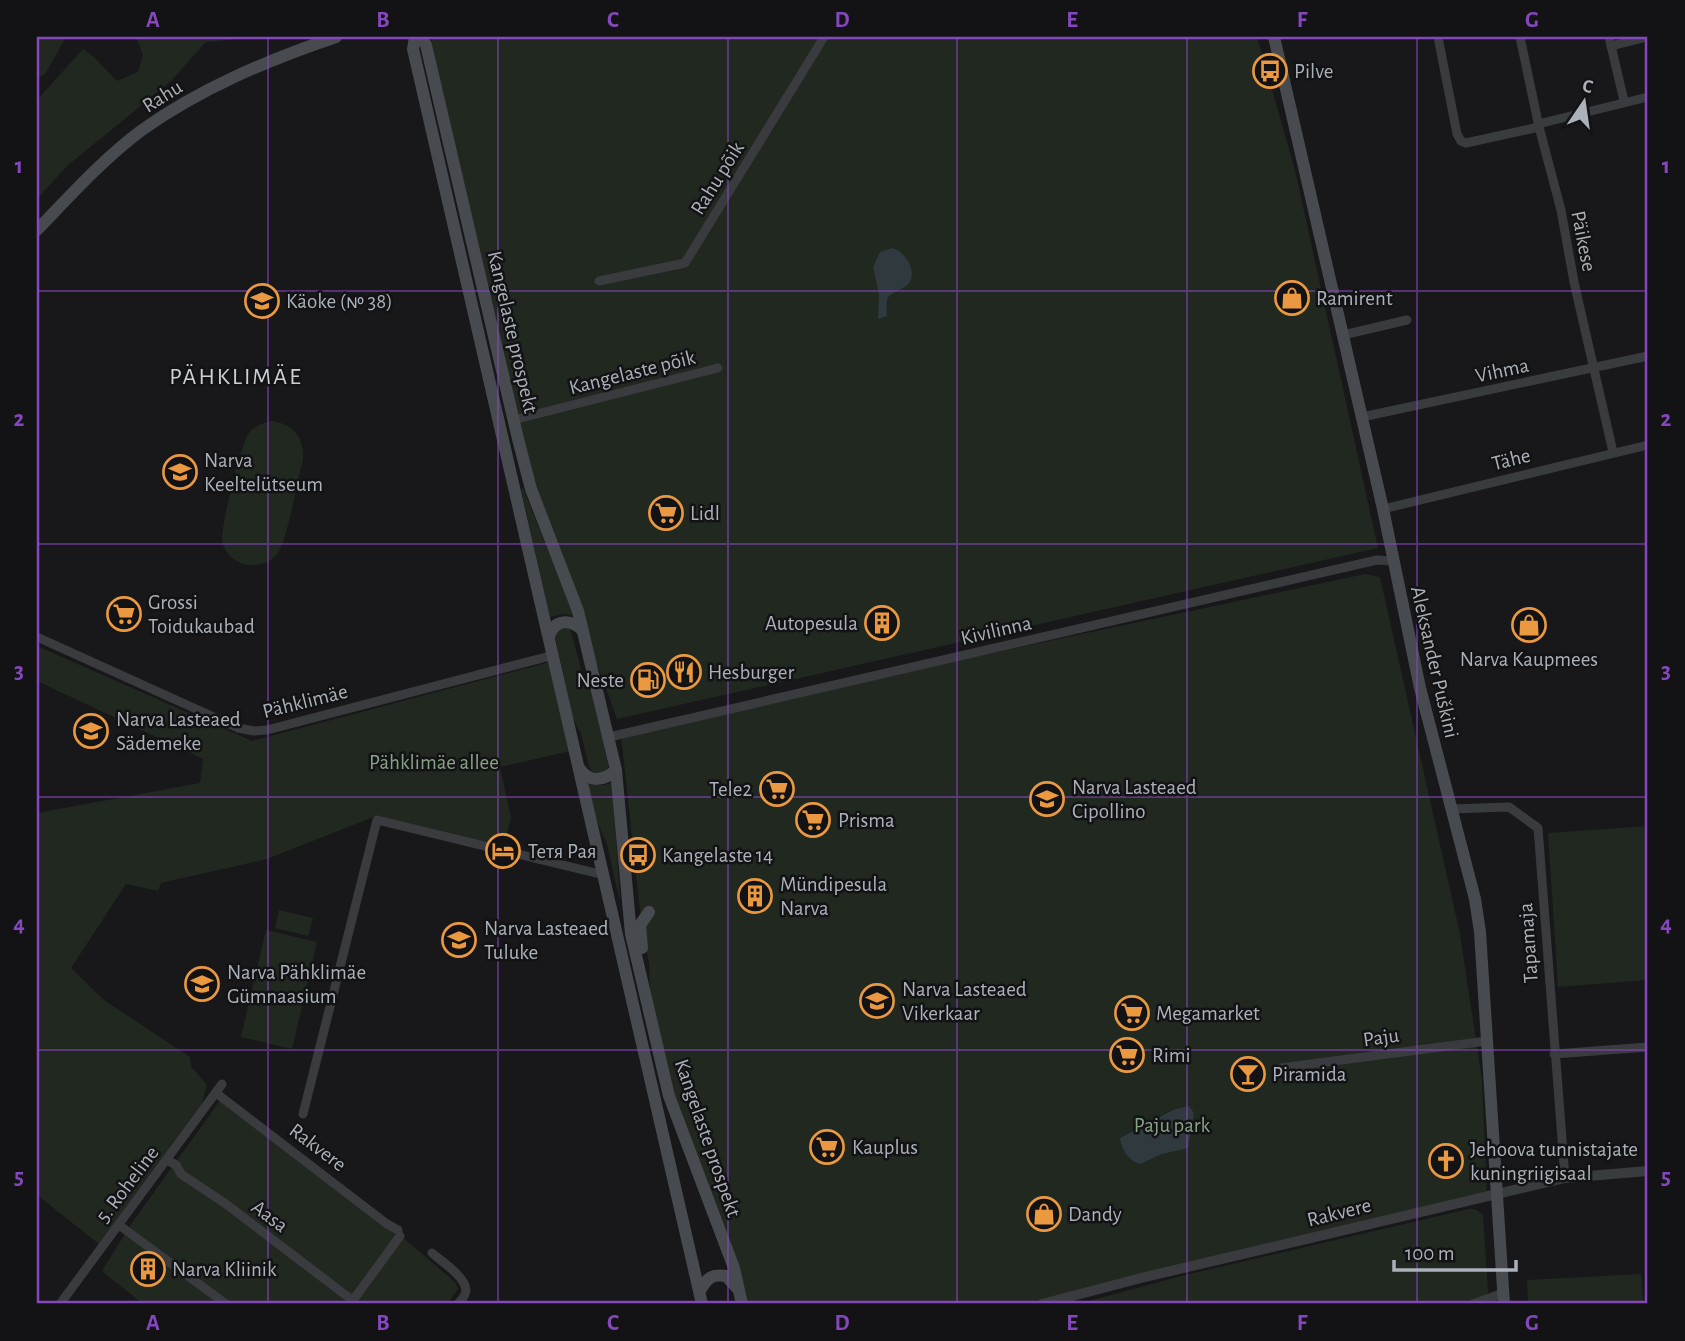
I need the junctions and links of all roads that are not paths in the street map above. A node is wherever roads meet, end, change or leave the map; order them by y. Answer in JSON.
{"nodes":[{"id":1,"x":335,"y":37,"type":"edge"},
{"id":2,"x":401,"y":37,"type":"edge"},
{"id":3,"x":824,"y":37,"type":"edge"},
{"id":4,"x":1274,"y":37,"type":"edge"},
{"id":5,"x":1438,"y":37,"type":"edge"},
{"id":6,"x":1520,"y":37,"type":"edge"},
{"id":7,"x":1647,"y":37,"type":"edge"},
{"id":8,"x":421,"y":41,"type":"edge"},
{"id":9,"x":1610,"y":41,"type":"edge"},
{"id":10,"x":1648,"y":97,"type":"edge"},
{"id":11,"x":1624,"y":102,"type":"junction"},
{"id":12,"x":1539,"y":125,"type":"junction"},
{"id":13,"x":37,"y":230,"type":"edge"},
{"id":14,"x":600,"y":281,"type":"dead end"},
{"id":15,"x":1407,"y":320,"type":"dead end"},
{"id":16,"x":1343,"y":335,"type":"junction"},
{"id":17,"x":1648,"y":356,"type":"edge"},
{"id":18,"x":719,"y":368,"type":"dead end"},
{"id":19,"x":1594,"y":368,"type":"junction"},
{"id":20,"x":1362,"y":417,"type":"junction"},
{"id":21,"x":513,"y":420,"type":"junction"},
{"id":22,"x":1648,"y":445,"type":"edge"},
{"id":23,"x":1613,"y":452,"type":"junction"},
{"id":24,"x":1383,"y":509,"type":"junction"},
{"id":25,"x":1392,"y":561,"type":"junction"},
{"id":26,"x":584,"y":632,"type":"junction"},
{"id":27,"x":37,"y":637,"type":"edge"},
{"id":28,"x":550,"y":637,"type":"junction"},
{"id":29,"x":554,"y":655,"type":"junction"},
{"id":30,"x":609,"y":737,"type":"junction"},
{"id":31,"x":580,"y":769,"type":"junction"},
{"id":32,"x":616,"y":770,"type":"junction"},
{"id":33,"x":1451,"y":809,"type":"junction"},
{"id":34,"x":604,"y":875,"type":"junction"},
{"id":35,"x":649,"y":912,"type":"dead end"},
{"id":36,"x":614,"y":914,"type":"junction"},
{"id":37,"x":629,"y":914,"type":"junction"},
{"id":38,"x":643,"y":993,"type":"junction"},
{"id":39,"x":1487,"y":1041,"type":"junction"},
{"id":40,"x":1648,"y":1047,"type":"edge"},
{"id":41,"x":1554,"y":1054,"type":"junction"},
{"id":42,"x":1280,"y":1068,"type":"dead end"},
{"id":43,"x":222,"y":1084,"type":"dead end"},
{"id":44,"x":216,"y":1093,"type":"junction"},
{"id":45,"x":303,"y":1114,"type":"dead end"},
{"id":46,"x":167,"y":1160,"type":"junction"},
{"id":47,"x":1648,"y":1171,"type":"edge"},
{"id":48,"x":1565,"y":1178,"type":"junction"},
{"id":49,"x":1496,"y":1193,"type":"junction"},
{"id":50,"x":119,"y":1225,"type":"junction"},
{"id":51,"x":399,"y":1233,"type":"joint"},
{"id":52,"x":432,"y":1253,"type":"dead end"},
{"id":53,"x":739,"y":1290,"type":"junction"},
{"id":54,"x":701,"y":1298,"type":"edge"},
{"id":55,"x":1503,"y":1298,"type":"edge"},
{"id":56,"x":351,"y":1302,"type":"edge"},
{"id":57,"x":60,"y":1304,"type":"edge"},
{"id":58,"x":226,"y":1304,"type":"edge"},
{"id":59,"x":458,"y":1304,"type":"edge"},
{"id":60,"x":743,"y":1304,"type":"edge"},
{"id":61,"x":1042,"y":1304,"type":"edge"},
{"id":62,"x":1473,"y":1304,"type":"edge"}],
"edges":[{"from":1,"to":13,"type":"main road","name":"Rahu"},
{"from":2,"to":8,"type":"main road"},
{"from":3,"to":14,"type":"street","name":"Rahu põik"},
{"from":4,"to":16,"type":"main road","name":"Aleksander Puškini"},
{"from":5,"to":12,"type":"street"},
{"from":6,"to":12,"type":"street","name":"Päikese"},
{"from":7,"to":9,"type":"street"},
{"from":8,"to":21,"type":"main road","name":"Kangelaste prospekt"},
{"from":8,"to":28,"type":"main road","name":"Kangelaste prospekt"},
{"from":9,"to":11,"type":"street"},
{"from":10,"to":11,"type":"street"},
{"from":11,"to":12,"type":"street"},
{"from":12,"to":19,"type":"street","name":"Päikese"},
{"from":15,"to":16,"type":"street"},
{"from":16,"to":20,"type":"main road","name":"Aleksander Puškini"},
{"from":17,"to":19,"type":"street","name":"Vihma"},
{"from":18,"to":21,"type":"street","name":"Kangelaste põik"},
{"from":19,"to":20,"type":"street","name":"Vihma"},
{"from":19,"to":23,"type":"street","name":"Päikese"},
{"from":20,"to":24,"type":"main road","name":"Aleksander Puškini"},
{"from":21,"to":26,"type":"main road","name":"Kangelaste prospekt"},
{"from":22,"to":23,"type":"street","name":"Tähe"},
{"from":23,"to":24,"type":"street","name":"Tähe"},
{"from":24,"to":25,"type":"main road","name":"Aleksander Puškini"},
{"from":25,"to":30,"type":"street","name":"Kivilinna"},
{"from":25,"to":33,"type":"main road","name":"Aleksander Puškini"},
{"from":26,"to":28,"type":"main road"},
{"from":26,"to":30,"type":"main road","name":"Kangelaste prospekt"},
{"from":27,"to":29,"type":"street","name":"Pähklimäe"},
{"from":28,"to":29,"type":"main road","name":"Kangelaste prospekt"},
{"from":29,"to":31,"type":"main road","name":"Kangelaste prospekt"},
{"from":30,"to":32,"type":"main road","name":"Kangelaste prospekt"},
{"from":31,"to":32,"type":"main road"},
{"from":31,"to":34,"type":"main road","name":"Kangelaste prospekt"},
{"from":32,"to":37,"type":"main road","name":"Kangelaste prospekt"},
{"from":33,"to":39,"type":"main road","name":"Aleksander Puškini"},
{"from":33,"to":41,"type":"street","name":"Tapamaja"},
{"from":34,"to":36,"type":"main road","name":"Kangelaste prospekt"},
{"from":34,"to":45,"type":"street"},
{"from":35,"to":38,"type":"main road"},
{"from":36,"to":37,"type":"main road"},
{"from":36,"to":54,"type":"main road","name":"Kangelaste prospekt"},
{"from":37,"to":38,"type":"main road","name":"Kangelaste prospekt"},
{"from":38,"to":53,"type":"main road","name":"Kangelaste prospekt"},
{"from":39,"to":42,"type":"street","name":"Paju"},
{"from":39,"to":49,"type":"main road","name":"Aleksander Puškini"},
{"from":40,"to":41,"type":"street"},
{"from":41,"to":48,"type":"street","name":"Tapamaja"},
{"from":43,"to":44,"type":"street","name":"5. Roheline"},
{"from":44,"to":46,"type":"street","name":"5. Roheline"},
{"from":44,"to":51,"type":"street","name":"Rakvere"},
{"from":46,"to":50,"type":"street","name":"5. Roheline"},
{"from":46,"to":56,"type":"street","name":"Aasa"},
{"from":47,"to":48,"type":"street","name":"Rakvere"},
{"from":48,"to":49,"type":"street","name":"Rakvere"},
{"from":49,"to":55,"type":"main road","name":"Aleksander Puškini"},
{"from":49,"to":61,"type":"street","name":"Rakvere"},
{"from":50,"to":57,"type":"street","name":"5. Roheline"},
{"from":50,"to":58,"type":"street"},
{"from":51,"to":56,"type":"street","name":"Aasa"},
{"from":52,"to":59,"type":"street"},
{"from":53,"to":54,"type":"main road","name":"Kangelaste prospekt"},
{"from":53,"to":60,"type":"main road","name":"Kangelaste prospekt"},
{"from":55,"to":62,"type":"street"}]}
